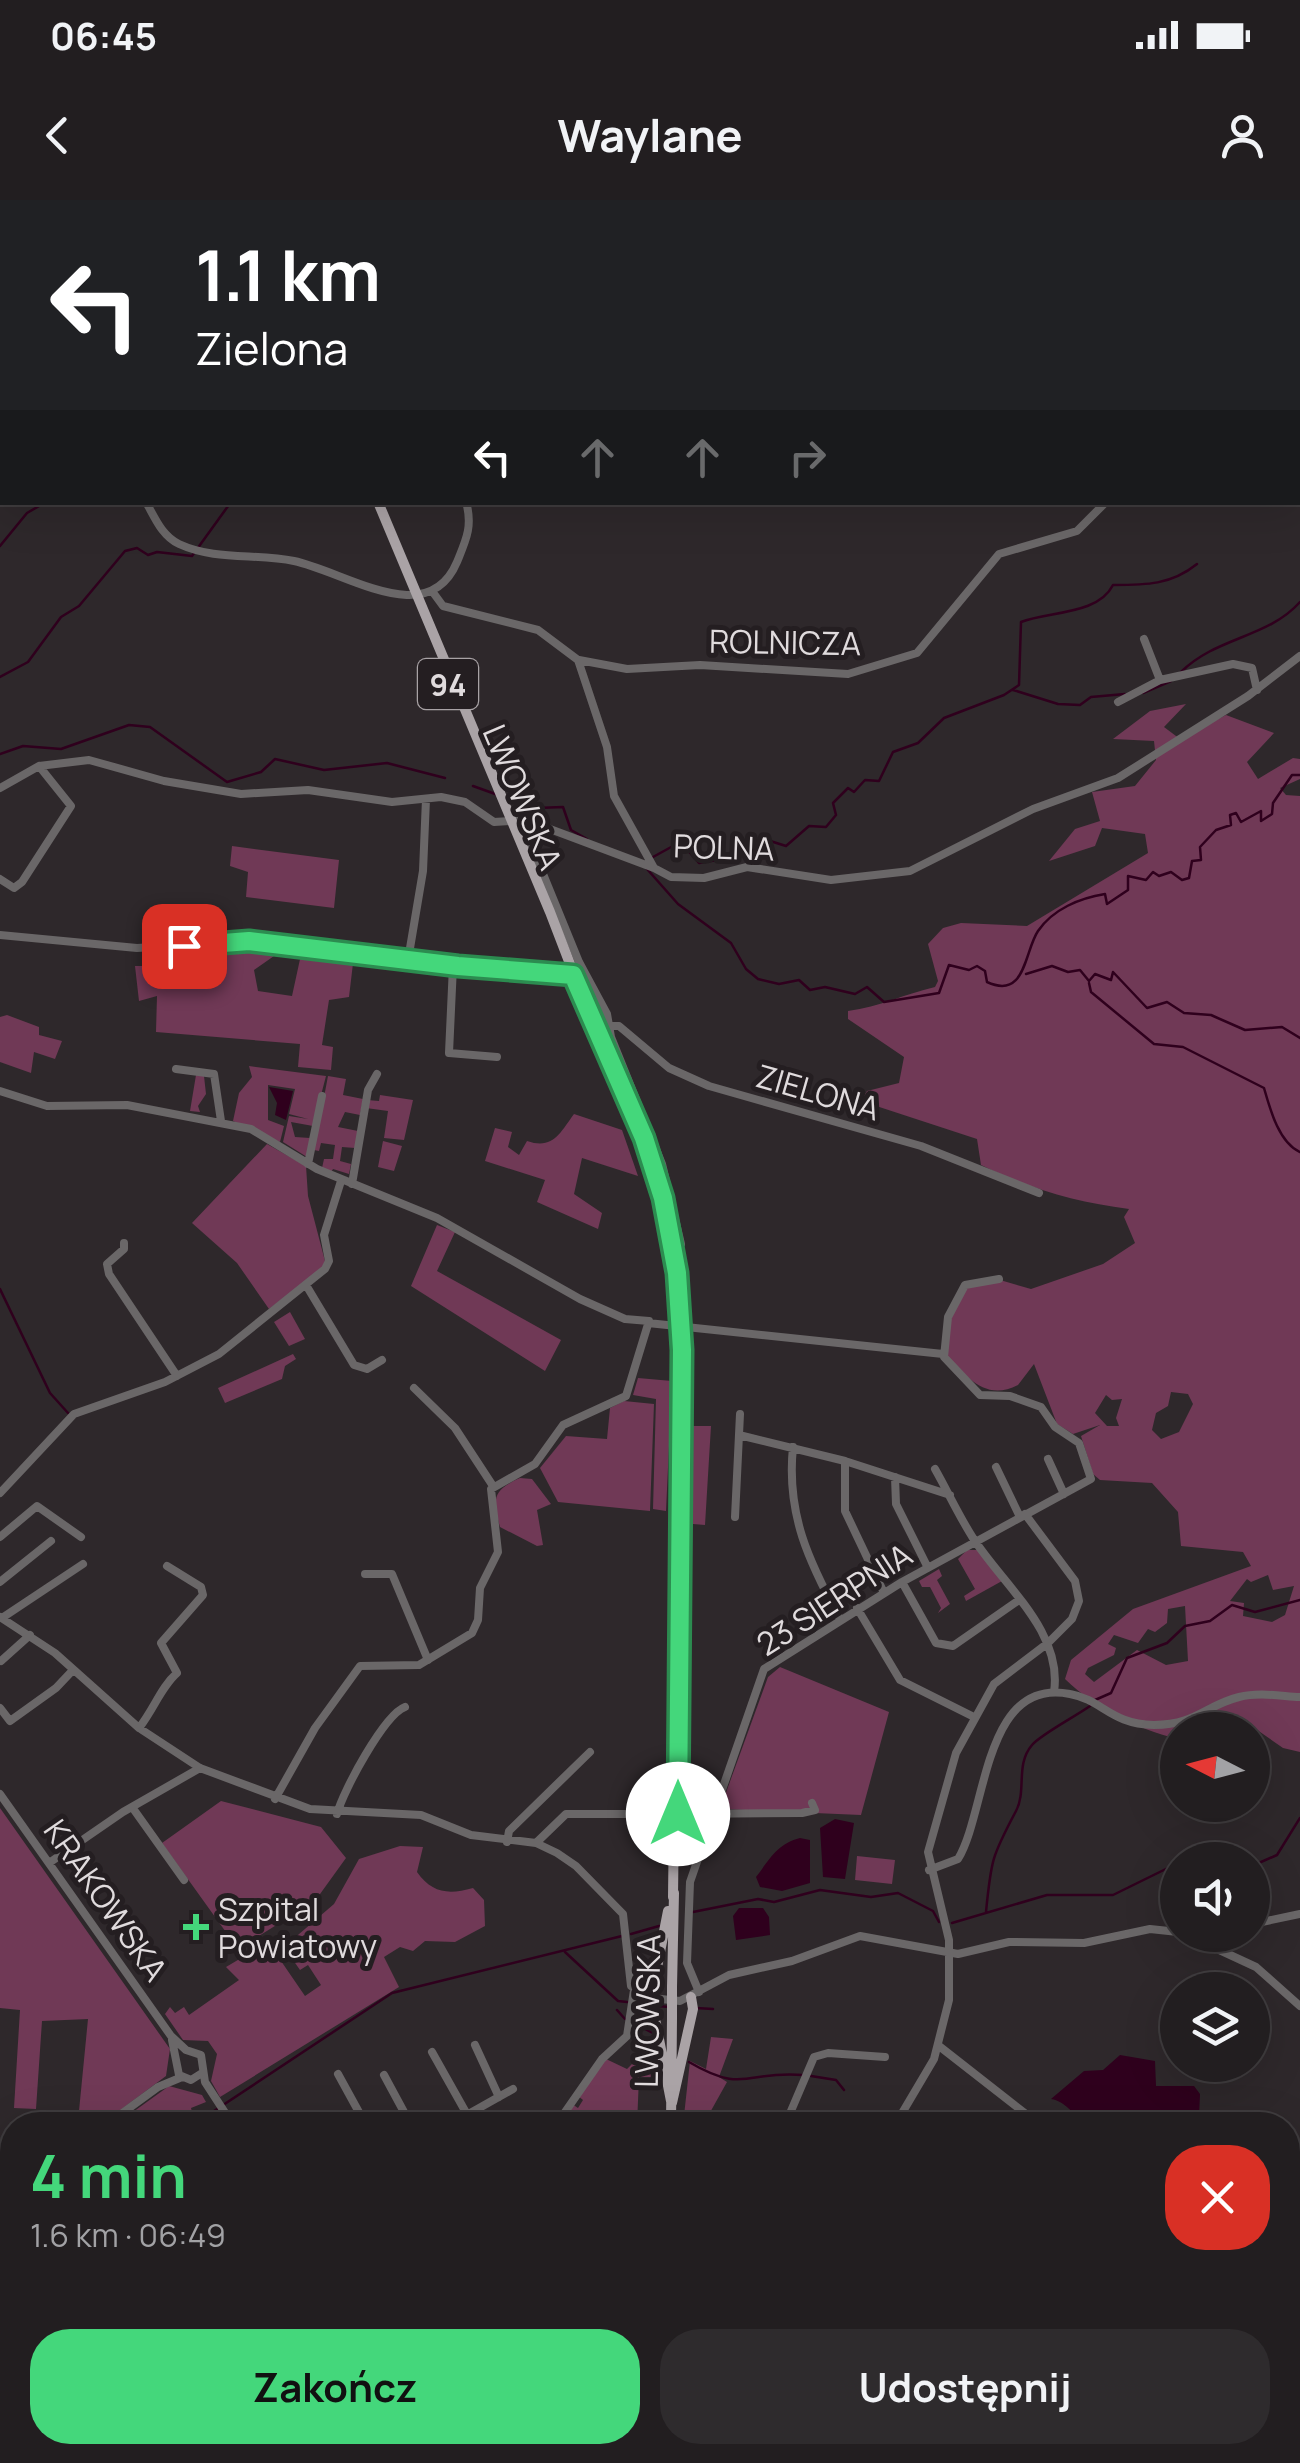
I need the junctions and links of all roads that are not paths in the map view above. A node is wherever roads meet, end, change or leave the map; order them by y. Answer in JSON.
{"nodes":[{"id":1,"x":148,"y":505,"type":"edge"},
{"id":2,"x":376,"y":505,"type":"edge"},
{"id":3,"x":467,"y":505,"type":"edge"},
{"id":4,"x":1103,"y":505,"type":"edge"},
{"id":5,"x":432,"y":592,"type":"junction"},
{"id":6,"x":414,"y":597,"type":"junction"},
{"id":7,"x":1144,"y":639,"type":"dead end"},
{"id":8,"x":1300,"y":656,"type":"edge"},
{"id":9,"x":578,"y":660,"type":"junction"},
{"id":10,"x":1160,"y":680,"type":"junction"},
{"id":11,"x":1257,"y":690,"type":"junction"},
{"id":12,"x":1118,"y":702,"type":"dead end"},
{"id":13,"x":38,"y":766,"type":"junction"},
{"id":14,"x":0,"y":788,"type":"edge"},
{"id":15,"x":426,"y":799,"type":"junction"},
{"id":16,"x":509,"y":821,"type":"junction"},
{"id":17,"x":535,"y":824,"type":"junction"},
{"id":18,"x":649,"y":863,"type":"junction"},
{"id":19,"x":0,"y":879,"type":"edge"},
{"id":20,"x":0,"y":935,"type":"edge"},
{"id":21,"x":408,"y":960,"type":"junction"},
{"id":22,"x":453,"y":966,"type":"junction"},
{"id":23,"x":573,"y":975,"type":"junction"},
{"id":24,"x":610,"y":1023,"type":"junction"},
{"id":25,"x":595,"y":1025,"type":"junction"},
{"id":26,"x":608,"y":1056,"type":"junction"},
{"id":27,"x":497,"y":1057,"type":"dead end"},
{"id":28,"x":176,"y":1069,"type":"dead end"},
{"id":29,"x":377,"y":1074,"type":"dead end"},
{"id":30,"x":0,"y":1092,"type":"edge"},
{"id":31,"x":322,"y":1096,"type":"dead end"},
{"id":32,"x":221,"y":1121,"type":"junction"},
{"id":33,"x":308,"y":1164,"type":"junction"},
{"id":34,"x":341,"y":1180,"type":"junction"},
{"id":35,"x":352,"y":1184,"type":"junction"},
{"id":36,"x":1039,"y":1193,"type":"dead end"},
{"id":37,"x":124,"y":1243,"type":"dead end"},
{"id":38,"x":672,"y":1246,"type":"junction"},
{"id":39,"x":999,"y":1278,"type":"dead end"},
{"id":40,"x":306,"y":1285,"type":"junction"},
{"id":41,"x":649,"y":1322,"type":"junction"},
{"id":42,"x":679,"y":1327,"type":"junction"},
{"id":43,"x":943,"y":1354,"type":"junction"},
{"id":44,"x":382,"y":1360,"type":"dead end"},
{"id":45,"x":177,"y":1376,"type":"junction"},
{"id":46,"x":414,"y":1388,"type":"dead end"},
{"id":47,"x":740,"y":1414,"type":"dead end"},
{"id":48,"x":739,"y":1435,"type":"junction"},
{"id":49,"x":793,"y":1447,"type":"junction"},
{"id":50,"x":1048,"y":1458,"type":"dead end"},
{"id":51,"x":845,"y":1461,"type":"junction"},
{"id":52,"x":996,"y":1467,"type":"dead end"},
{"id":53,"x":935,"y":1469,"type":"dead end"},
{"id":54,"x":895,"y":1476,"type":"junction"},
{"id":55,"x":493,"y":1486,"type":"junction"},
{"id":56,"x":0,"y":1493,"type":"edge"},
{"id":57,"x":1064,"y":1494,"type":"junction"},
{"id":58,"x":950,"y":1496,"type":"junction"},
{"id":59,"x":1023,"y":1516,"type":"junction"},
{"id":60,"x":735,"y":1518,"type":"dead end"},
{"id":61,"x":0,"y":1536,"type":"edge"},
{"id":62,"x":81,"y":1536,"type":"dead end"},
{"id":63,"x":51,"y":1541,"type":"dead end"},
{"id":64,"x":975,"y":1541,"type":"junction"},
{"id":65,"x":83,"y":1564,"type":"dead end"},
{"id":66,"x":167,"y":1566,"type":"dead end"},
{"id":67,"x":928,"y":1568,"type":"junction"},
{"id":68,"x":364,"y":1574,"type":"dead end"},
{"id":69,"x":0,"y":1582,"type":"edge"},
{"id":70,"x":902,"y":1582,"type":"junction"},
{"id":71,"x":884,"y":1593,"type":"junction"},
{"id":72,"x":1020,"y":1600,"type":"junction"},
{"id":73,"x":857,"y":1608,"type":"junction"},
{"id":74,"x":1,"y":1617,"type":"edge"},
{"id":75,"x":840,"y":1620,"type":"junction"},
{"id":76,"x":30,"y":1635,"type":"junction"},
{"id":77,"x":1048,"y":1643,"type":"junction"},
{"id":78,"x":428,"y":1660,"type":"junction"},
{"id":79,"x":1,"y":1661,"type":"edge"},
{"id":80,"x":73,"y":1670,"type":"junction"},
{"id":81,"x":1054,"y":1692,"type":"junction"},
{"id":82,"x":1300,"y":1696,"type":"edge"},
{"id":83,"x":405,"y":1707,"type":"dead end"},
{"id":84,"x":0,"y":1708,"type":"edge"},
{"id":85,"x":972,"y":1716,"type":"junction"},
{"id":86,"x":139,"y":1728,"type":"junction"},
{"id":87,"x":590,"y":1752,"type":"dead end"},
{"id":88,"x":200,"y":1768,"type":"junction"},
{"id":89,"x":0,"y":1794,"type":"edge"},
{"id":90,"x":274,"y":1799,"type":"junction"},
{"id":91,"x":812,"y":1804,"type":"dead end"},
{"id":92,"x":132,"y":1807,"type":"junction"},
{"id":93,"x":337,"y":1814,"type":"junction"},
{"id":94,"x":675,"y":1814,"type":"junction"},
{"id":95,"x":700,"y":1814,"type":"junction"},
{"id":96,"x":713,"y":1814,"type":"junction"},
{"id":97,"x":708,"y":1825,"type":"junction"},
{"id":98,"x":507,"y":1842,"type":"junction"},
{"id":99,"x":536,"y":1842,"type":"junction"},
{"id":100,"x":49,"y":1862,"type":"junction"},
{"id":101,"x":928,"y":1870,"type":"junction"},
{"id":102,"x":672,"y":1878,"type":"junction"},
{"id":103,"x":184,"y":1880,"type":"dead end"},
{"id":104,"x":674,"y":1898,"type":"junction"},
{"id":105,"x":1300,"y":1914,"type":"edge"},
{"id":106,"x":1270,"y":1920,"type":"edge"},
{"id":107,"x":1160,"y":1931,"type":"edge"},
{"id":108,"x":1224,"y":1952,"type":"edge"},
{"id":109,"x":950,"y":1954,"type":"junction"},
{"id":110,"x":634,"y":1990,"type":"junction"},
{"id":111,"x":690,"y":1997,"type":"junction"},
{"id":112,"x":651,"y":1998,"type":"junction"},
{"id":113,"x":1300,"y":2006,"type":"edge"},
{"id":114,"x":170,"y":2036,"type":"junction"},
{"id":115,"x":475,"y":2045,"type":"dead end"},
{"id":116,"x":939,"y":2046,"type":"junction"},
{"id":117,"x":186,"y":2050,"type":"junction"},
{"id":118,"x":432,"y":2052,"type":"dead end"},
{"id":119,"x":177,"y":2056,"type":"junction"},
{"id":120,"x":884,"y":2056,"type":"dead end"},
{"id":121,"x":179,"y":2073,"type":"junction"},
{"id":122,"x":338,"y":2074,"type":"dead end"},
{"id":123,"x":384,"y":2075,"type":"dead end"},
{"id":124,"x":198,"y":2076,"type":"junction"},
{"id":125,"x":513,"y":2089,"type":"dead end"},
{"id":126,"x":500,"y":2097,"type":"junction"},
{"id":127,"x":671,"y":2103,"type":"junction"},
{"id":128,"x":124,"y":2112,"type":"edge"},
{"id":129,"x":223,"y":2112,"type":"edge"},
{"id":130,"x":359,"y":2112,"type":"edge"},
{"id":131,"x":404,"y":2112,"type":"edge"},
{"id":132,"x":465,"y":2112,"type":"edge"},
{"id":133,"x":472,"y":2112,"type":"edge"},
{"id":134,"x":565,"y":2112,"type":"edge"},
{"id":135,"x":671,"y":2112,"type":"edge"},
{"id":136,"x":792,"y":2112,"type":"edge"},
{"id":137,"x":904,"y":2112,"type":"edge"},
{"id":138,"x":1023,"y":2112,"type":"edge"}],
"edges":[{"from":1,"to":6,"type":"street"},
{"from":2,"to":6,"type":"main road","name":"LWOWSKA","number":"94"},
{"from":3,"to":5,"type":"street"},
{"from":4,"to":9,"type":"street","name":"ROLNICZA"},
{"from":5,"to":6,"type":"street"},
{"from":5,"to":9,"type":"street"},
{"from":6,"to":16,"type":"main road","name":"LWOWSKA","number":"94"},
{"from":7,"to":10,"type":"street"},
{"from":8,"to":11,"type":"street","name":"POLNA"},
{"from":9,"to":18,"type":"street","name":"POLNA"},
{"from":10,"to":11,"type":"street"},
{"from":10,"to":12,"type":"street"},
{"from":11,"to":18,"type":"street","name":"POLNA"},
{"from":13,"to":14,"type":"street"},
{"from":13,"to":15,"type":"street"},
{"from":13,"to":19,"type":"street"},
{"from":15,"to":16,"type":"street"},
{"from":15,"to":21,"type":"street"},
{"from":16,"to":17,"type":"street"},
{"from":16,"to":23,"type":"main road","name":"LWOWSKA","number":"94"},
{"from":17,"to":18,"type":"street"},
{"from":17,"to":24,"type":"street"},
{"from":20,"to":21,"type":"street"},
{"from":21,"to":22,"type":"street"},
{"from":22,"to":23,"type":"street"},
{"from":22,"to":27,"type":"street"},
{"from":23,"to":25,"type":"main road","name":"LWOWSKA","number":"94"},
{"from":24,"to":25,"type":"street"},
{"from":24,"to":36,"type":"street","name":"ZIELONA"},
{"from":24,"to":38,"type":"street"},
{"from":25,"to":26,"type":"main road","name":"LWOWSKA","number":"94"},
{"from":26,"to":38,"type":"main road","name":"LWOWSKA","number":"94"},
{"from":26,"to":42,"type":"main road","name":"LWOWSKA","number":"94"},
{"from":28,"to":32,"type":"street"},
{"from":29,"to":35,"type":"street"},
{"from":30,"to":32,"type":"street"},
{"from":31,"to":33,"type":"street"},
{"from":32,"to":33,"type":"street"},
{"from":33,"to":34,"type":"street"},
{"from":34,"to":35,"type":"street"},
{"from":34,"to":40,"type":"street"},
{"from":35,"to":41,"type":"street"},
{"from":37,"to":45,"type":"street"},
{"from":38,"to":42,"type":"main road","name":"LWOWSKA","number":"94"},
{"from":39,"to":43,"type":"street"},
{"from":40,"to":44,"type":"street"},
{"from":40,"to":45,"type":"street"},
{"from":41,"to":42,"type":"street"},
{"from":41,"to":55,"type":"street"},
{"from":42,"to":43,"type":"street"},
{"from":42,"to":94,"type":"main road","name":"LWOWSKA","number":"94"},
{"from":43,"to":57,"type":"street","name":"23 SIERPNIA"},
{"from":45,"to":56,"type":"street"},
{"from":46,"to":55,"type":"street"},
{"from":47,"to":48,"type":"street"},
{"from":48,"to":49,"type":"street"},
{"from":48,"to":60,"type":"street"},
{"from":49,"to":51,"type":"street"},
{"from":49,"to":75,"type":"street"},
{"from":50,"to":57,"type":"street"},
{"from":51,"to":54,"type":"street"},
{"from":51,"to":71,"type":"street"},
{"from":52,"to":59,"type":"street"},
{"from":53,"to":58,"type":"street"},
{"from":54,"to":58,"type":"street"},
{"from":54,"to":67,"type":"street"},
{"from":55,"to":78,"type":"street"},
{"from":57,"to":59,"type":"street","name":"23 SIERPNIA"},
{"from":58,"to":64,"type":"street"},
{"from":59,"to":64,"type":"street","name":"23 SIERPNIA"},
{"from":59,"to":77,"type":"street"},
{"from":61,"to":62,"type":"street"},
{"from":63,"to":69,"type":"street"},
{"from":64,"to":67,"type":"street","name":"23 SIERPNIA"},
{"from":64,"to":72,"type":"street"},
{"from":65,"to":74,"type":"street"},
{"from":66,"to":86,"type":"street"},
{"from":67,"to":70,"type":"street","name":"23 SIERPNIA"},
{"from":68,"to":78,"type":"street"},
{"from":70,"to":71,"type":"street","name":"23 SIERPNIA"},
{"from":70,"to":72,"type":"street"},
{"from":71,"to":73,"type":"street","name":"23 SIERPNIA"},
{"from":72,"to":77,"type":"street"},
{"from":73,"to":75,"type":"street","name":"23 SIERPNIA"},
{"from":73,"to":85,"type":"street"},
{"from":74,"to":76,"type":"street"},
{"from":75,"to":96,"type":"street","name":"23 SIERPNIA"},
{"from":76,"to":79,"type":"street"},
{"from":76,"to":80,"type":"street"},
{"from":77,"to":81,"type":"street"},
{"from":77,"to":85,"type":"street"},
{"from":78,"to":90,"type":"street"},
{"from":80,"to":84,"type":"street"},
{"from":80,"to":86,"type":"street"},
{"from":81,"to":82,"type":"street"},
{"from":81,"to":101,"type":"street"},
{"from":83,"to":93,"type":"street"},
{"from":85,"to":101,"type":"street"},
{"from":86,"to":88,"type":"street"},
{"from":87,"to":98,"type":"street"},
{"from":88,"to":90,"type":"street"},
{"from":88,"to":92,"type":"street"},
{"from":89,"to":100,"type":"street","name":"KRAKOWSKA"},
{"from":90,"to":93,"type":"street"},
{"from":91,"to":96,"type":"street"},
{"from":92,"to":100,"type":"street"},
{"from":92,"to":103,"type":"street"},
{"from":93,"to":98,"type":"street"},
{"from":94,"to":95,"type":"street"},
{"from":94,"to":99,"type":"street"},
{"from":94,"to":102,"type":"main road","name":"LWOWSKA","number":"94"},
{"from":94,"to":104,"type":"main road","name":"LWOWSKA","number":"94"},
{"from":95,"to":96,"type":"street"},
{"from":95,"to":97,"type":"street"},
{"from":96,"to":97,"type":"street","name":"23 SIERPNIA"},
{"from":97,"to":111,"type":"street","name":"23 SIERPNIA"},
{"from":98,"to":99,"type":"street"},
{"from":99,"to":110,"type":"street"},
{"from":100,"to":114,"type":"street","name":"KRAKOWSKA"},
{"from":101,"to":109,"type":"street"},
{"from":102,"to":104,"type":"main road","name":"LWOWSKA","number":"94"},
{"from":102,"to":112,"type":"main road"},
{"from":104,"to":127,"type":"main road","name":"LWOWSKA","number":"94","bridge":true},
{"from":105,"to":106,"type":"street"},
{"from":107,"to":109,"type":"street"},
{"from":108,"to":113,"type":"street"},
{"from":109,"to":111,"type":"street"},
{"from":109,"to":116,"type":"street"},
{"from":110,"to":112,"type":"street"},
{"from":110,"to":134,"type":"street"},
{"from":111,"to":112,"type":"street"},
{"from":111,"to":127,"type":"main road"},
{"from":112,"to":127,"type":"main road"},
{"from":114,"to":117,"type":"street","name":"KRAKOWSKA"},
{"from":114,"to":119,"type":"street","name":"KRAKOWSKA"},
{"from":115,"to":126,"type":"street"},
{"from":116,"to":137,"type":"street"},
{"from":116,"to":138,"type":"street"},
{"from":117,"to":119,"type":"street"},
{"from":117,"to":124,"type":"street","name":"KRAKOWSKA"},
{"from":118,"to":132,"type":"street"},
{"from":119,"to":121,"type":"street"},
{"from":120,"to":136,"type":"street"},
{"from":121,"to":124,"type":"street"},
{"from":121,"to":128,"type":"street"},
{"from":122,"to":130,"type":"street"},
{"from":123,"to":131,"type":"street"},
{"from":124,"to":129,"type":"street"},
{"from":125,"to":126,"type":"street"},
{"from":126,"to":133,"type":"street"},
{"from":127,"to":135,"type":"main road","name":"LWOWSKA","number":"94"}]}
